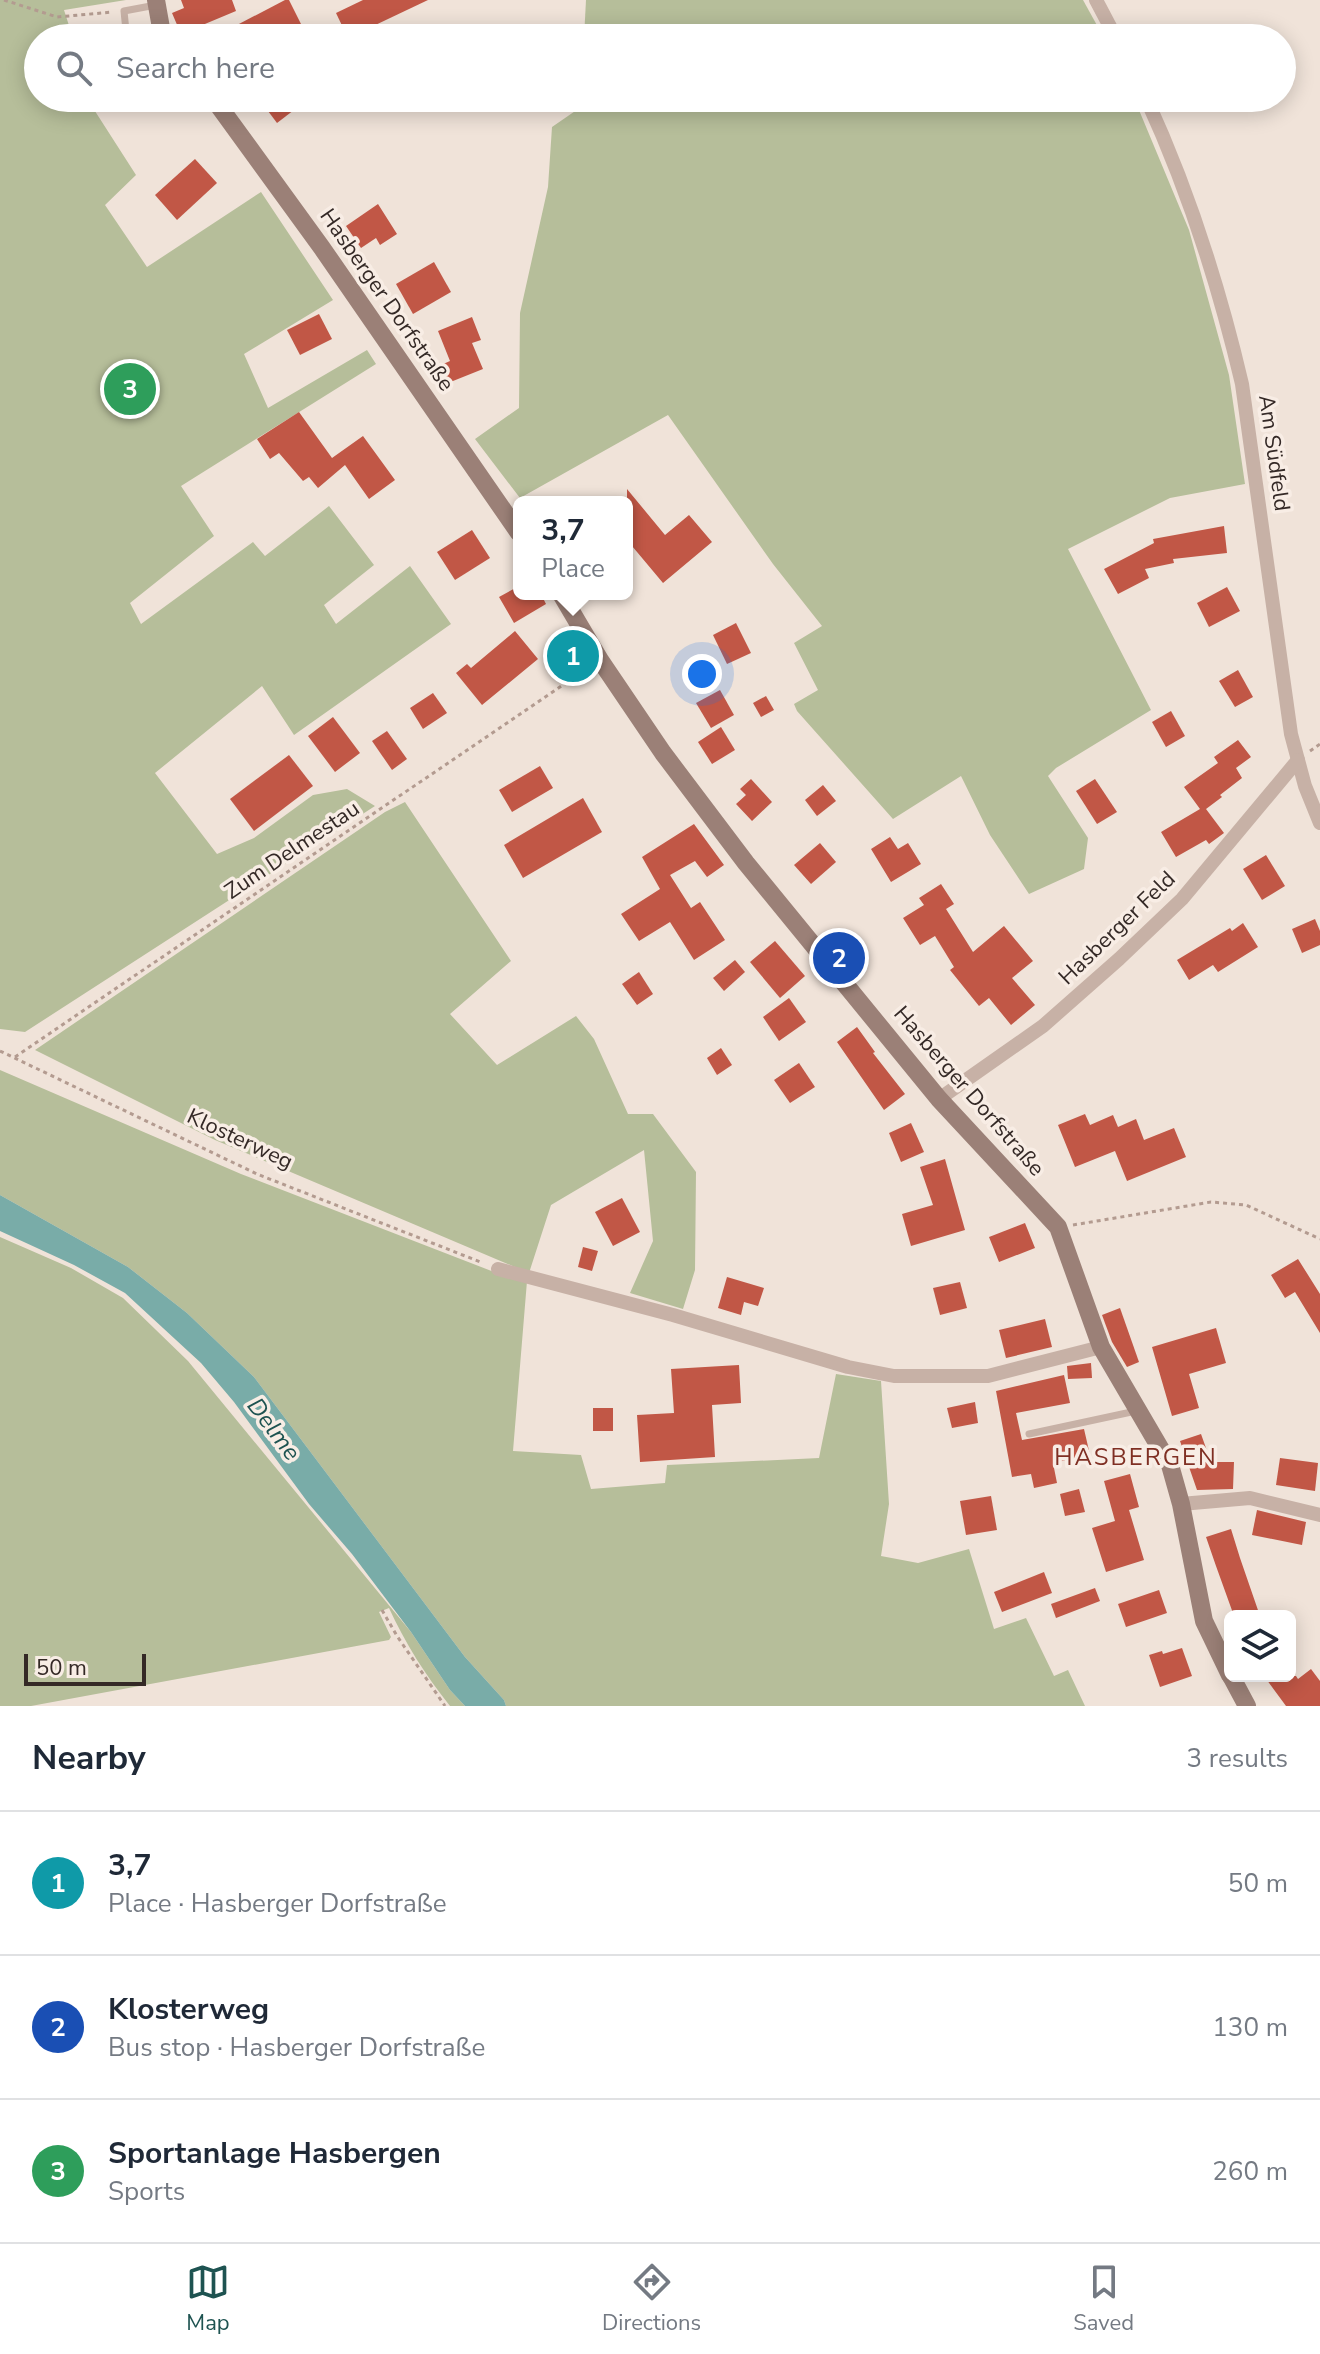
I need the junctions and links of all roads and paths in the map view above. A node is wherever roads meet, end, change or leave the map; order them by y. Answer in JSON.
{"nodes":[{"id":1,"x":4,"y":0,"type":"edge"},
{"id":2,"x":1096,"y":0,"type":"edge"},
{"id":3,"x":156,"y":3,"type":"edge"},
{"id":4,"x":124,"y":11,"type":"junction"},
{"id":5,"x":125,"y":24,"type":"edge"},
{"id":6,"x":160,"y":24,"type":"edge"},
{"id":7,"x":1109,"y":24,"type":"edge"},
{"id":8,"x":224,"y":112,"type":"edge"},
{"id":9,"x":1152,"y":112,"type":"edge"},
{"id":10,"x":513,"y":524,"type":"edge"},
{"id":11,"x":565,"y":600,"type":"edge"},
{"id":12,"x":600,"y":660,"type":"junction"},
{"id":13,"x":1298,"y":760,"type":"junction"},
{"id":14,"x":1320,"y":823,"type":"edge"},
{"id":15,"x":0,"y":1051,"type":"edge"},
{"id":16,"x":15,"y":1057,"type":"junction"},
{"id":17,"x":939,"y":1099,"type":"junction"},
{"id":18,"x":1058,"y":1227,"type":"junction"},
{"id":19,"x":1320,"y":1239,"type":"edge"},
{"id":20,"x":498,"y":1269,"type":"joint"},
{"id":21,"x":1101,"y":1347,"type":"junction"},
{"id":22,"x":1137,"y":1411,"type":"junction"},
{"id":23,"x":1029,"y":1434,"type":"dead end"},
{"id":24,"x":1181,"y":1504,"type":"junction"},
{"id":25,"x":1320,"y":1515,"type":"edge"},
{"id":26,"x":382,"y":1610,"type":"dead end"},
{"id":27,"x":1224,"y":1663,"type":"edge"},
{"id":28,"x":1234,"y":1682,"type":"edge"},
{"id":29,"x":445,"y":1706,"type":"edge"},
{"id":30,"x":1247,"y":1706,"type":"edge"}],
"edges":[{"from":1,"to":4,"type":"path"},
{"from":2,"to":7,"type":"street"},
{"from":3,"to":4,"type":"lane"},
{"from":3,"to":6,"type":"street"},
{"from":4,"to":5,"type":"lane"},
{"from":8,"to":10,"type":"street","name":"Hasberger Dorfstraße"},
{"from":9,"to":13,"type":"street","name":"Am Südfeld"},
{"from":11,"to":12,"type":"street","name":"Hasberger Dorfstraße"},
{"from":12,"to":16,"type":"path","name":"Zum Delmestau"},
{"from":12,"to":17,"type":"street","name":"Hasberger Dorfstraße"},
{"from":13,"to":14,"type":"street","name":"Am Südfeld"},
{"from":13,"to":17,"type":"street","name":"Hasberger Feld"},
{"from":15,"to":16,"type":"path"},
{"from":16,"to":20,"type":"path","name":"Klosterweg"},
{"from":17,"to":18,"type":"street","name":"Hasberger Dorfstraße"},
{"from":18,"to":19,"type":"path"},
{"from":18,"to":21,"type":"street","name":"Hasberger Dorfstraße"},
{"from":20,"to":21,"type":"street"},
{"from":21,"to":22,"type":"street","name":"Hasberger Dorfstraße"},
{"from":22,"to":23,"type":"lane"},
{"from":22,"to":24,"type":"street","name":"Hasberger Dorfstraße"},
{"from":24,"to":25,"type":"street"},
{"from":24,"to":27,"type":"street","name":"Hasberger Dorfstraße"},
{"from":26,"to":29,"type":"path"},
{"from":28,"to":30,"type":"street","name":"Hasberger Dorfstraße"}]}
